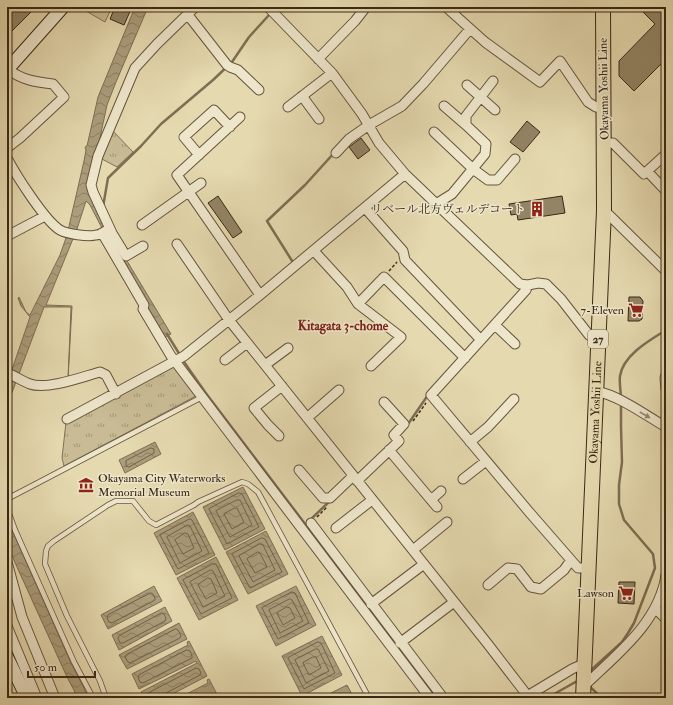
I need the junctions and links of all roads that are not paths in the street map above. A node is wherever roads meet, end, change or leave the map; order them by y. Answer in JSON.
{"nodes":[{"id":1,"x":63,"y":7,"type":"edge"},
{"id":2,"x":195,"y":7,"type":"edge"},
{"id":3,"x":268,"y":7,"type":"edge"},
{"id":4,"x":366,"y":7,"type":"edge"},
{"id":5,"x":446,"y":7,"type":"edge"},
{"id":6,"x":602,"y":7,"type":"edge"},
{"id":7,"x":188,"y":15,"type":"junction"},
{"id":8,"x":470,"y":29,"type":"junction"},
{"id":9,"x":318,"y":59,"type":"junction"},
{"id":10,"x":7,"y":70,"type":"edge"},
{"id":11,"x":332,"y":73,"type":"junction"},
{"id":12,"x":493,"y":81,"type":"dead end"},
{"id":13,"x":467,"y":85,"type":"dead end"},
{"id":14,"x":259,"y":90,"type":"dead end"},
{"id":15,"x":302,"y":96,"type":"junction"},
{"id":16,"x":480,"y":97,"type":"junction"},
{"id":17,"x":444,"y":106,"type":"dead end"},
{"id":18,"x":288,"y":107,"type":"dead end"},
{"id":19,"x":604,"y":108,"type":"junction"},
{"id":20,"x":495,"y":110,"type":"dead end"},
{"id":21,"x":240,"y":118,"type":"dead end"},
{"id":22,"x":319,"y":119,"type":"dead end"},
{"id":23,"x":368,"y":125,"type":"junction"},
{"id":24,"x":466,"y":125,"type":"junction"},
{"id":25,"x":230,"y":127,"type":"junction"},
{"id":26,"x":434,"y":132,"type":"dead end"},
{"id":27,"x":604,"y":142,"type":"junction"},
{"id":28,"x":7,"y":148,"type":"edge"},
{"id":29,"x":336,"y":153,"type":"dead end"},
{"id":30,"x":666,"y":154,"type":"edge"},
{"id":31,"x":199,"y":155,"type":"junction"},
{"id":32,"x":7,"y":158,"type":"edge"},
{"id":33,"x":515,"y":159,"type":"dead end"},
{"id":34,"x":473,"y":169,"type":"junction"},
{"id":35,"x":647,"y":171,"type":"junction"},
{"id":36,"x":405,"y":174,"type":"junction"},
{"id":37,"x":201,"y":183,"type":"dead end"},
{"id":38,"x":666,"y":191,"type":"edge"},
{"id":39,"x":189,"y":192,"type":"junction"},
{"id":40,"x":436,"y":204,"type":"junction"},
{"id":41,"x":365,"y":208,"type":"junction"},
{"id":42,"x":604,"y":210,"type":"junction"},
{"id":43,"x":45,"y":216,"type":"junction"},
{"id":44,"x":142,"y":225,"type":"dead end"},
{"id":45,"x":106,"y":231,"type":"junction"},
{"id":46,"x":7,"y":236,"type":"edge"},
{"id":47,"x":177,"y":244,"type":"dead end"},
{"id":48,"x":143,"y":246,"type":"dead end"},
{"id":49,"x":314,"y":251,"type":"junction"},
{"id":50,"x":666,"y":271,"type":"edge"},
{"id":51,"x":528,"y":285,"type":"junction"},
{"id":52,"x":259,"y":293,"type":"junction"},
{"id":53,"x":358,"y":304,"type":"junction"},
{"id":54,"x":227,"y":318,"type":"junction"},
{"id":55,"x":495,"y":325,"type":"junction"},
{"id":56,"x":479,"y":339,"type":"junction"},
{"id":57,"x":598,"y":342,"type":"junction"},
{"id":58,"x":247,"y":343,"type":"junction"},
{"id":59,"x":515,"y":344,"type":"dead end"},
{"id":60,"x":288,"y":348,"type":"dead end"},
{"id":61,"x":463,"y":357,"type":"junction"},
{"id":62,"x":179,"y":359,"type":"junction"},
{"id":63,"x":225,"y":360,"type":"dead end"},
{"id":64,"x":265,"y":365,"type":"junction"},
{"id":65,"x":371,"y":366,"type":"dead end"},
{"id":66,"x":8,"y":374,"type":"edge"},
{"id":67,"x":666,"y":375,"type":"edge"},
{"id":68,"x":282,"y":386,"type":"junction"},
{"id":69,"x":666,"y":389,"type":"edge"},
{"id":70,"x":339,"y":390,"type":"dead end"},
{"id":71,"x":596,"y":391,"type":"junction"},
{"id":72,"x":116,"y":394,"type":"junction"},
{"id":73,"x":202,"y":396,"type":"junction"},
{"id":74,"x":514,"y":399,"type":"dead end"},
{"id":75,"x":384,"y":402,"type":"dead end"},
{"id":76,"x":307,"y":418,"type":"junction"},
{"id":77,"x":67,"y":419,"type":"dead end"},
{"id":78,"x":666,"y":427,"type":"edge"},
{"id":79,"x":279,"y":436,"type":"dead end"},
{"id":80,"x":470,"y":442,"type":"junction"},
{"id":81,"x":389,"y":450,"type":"junction"},
{"id":82,"x":486,"y":461,"type":"junction"},
{"id":83,"x":300,"y":470,"type":"dead end"},
{"id":84,"x":355,"y":478,"type":"junction"},
{"id":85,"x":464,"y":479,"type":"dead end"},
{"id":86,"x":441,"y":491,"type":"dead end"},
{"id":87,"x":7,"y":499,"type":"edge"},
{"id":88,"x":372,"y":500,"type":"junction"},
{"id":89,"x":430,"y":500,"type":"junction"},
{"id":90,"x":437,"y":507,"type":"dead end"},
{"id":91,"x":7,"y":508,"type":"edge"},
{"id":92,"x":447,"y":522,"type":"dead end"},
{"id":93,"x":311,"y":523,"type":"dead end"},
{"id":94,"x":336,"y":528,"type":"dead end"},
{"id":95,"x":320,"y":544,"type":"junction"},
{"id":96,"x":412,"y":550,"type":"junction"},
{"id":97,"x":571,"y":560,"type":"junction"},
{"id":98,"x":7,"y":562,"type":"edge"},
{"id":99,"x":424,"y":564,"type":"junction"},
{"id":100,"x":588,"y":568,"type":"junction"},
{"id":101,"x":666,"y":575,"type":"edge"},
{"id":102,"x":488,"y":585,"type":"dead end"},
{"id":103,"x":454,"y":602,"type":"junction"},
{"id":104,"x":371,"y":604,"type":"junction"},
{"id":105,"x":656,"y":608,"type":"junction"},
{"id":106,"x":666,"y":619,"type":"edge"},
{"id":107,"x":7,"y":626,"type":"edge"},
{"id":108,"x":400,"y":643,"type":"junction"},
{"id":109,"x":7,"y":657,"type":"edge"},
{"id":110,"x":584,"y":681,"type":"edge"},
{"id":111,"x":441,"y":695,"type":"dead end"},
{"id":112,"x":525,"y":697,"type":"edge"},
{"id":113,"x":27,"y":698,"type":"edge"},
{"id":114,"x":38,"y":698,"type":"edge"},
{"id":115,"x":55,"y":698,"type":"edge"},
{"id":116,"x":93,"y":698,"type":"edge"},
{"id":117,"x":106,"y":698,"type":"edge"},
{"id":118,"x":368,"y":698,"type":"edge"},
{"id":119,"x":430,"y":698,"type":"edge"}],
"edges":[{"from":1,"to":10,"type":"street"},
{"from":2,"to":7,"type":"street"},
{"from":3,"to":9,"type":"street"},
{"from":4,"to":9,"type":"street"},
{"from":5,"to":8,"type":"street"},
{"from":6,"to":19,"type":"main road","name":"Okayama Yoshii Line","number":"27"},
{"from":7,"to":14,"type":"street"},
{"from":7,"to":45,"type":"street"},
{"from":8,"to":19,"type":"street"},
{"from":8,"to":23,"type":"street"},
{"from":9,"to":11,"type":"street"},
{"from":10,"to":28,"type":"street"},
{"from":11,"to":15,"type":"street"},
{"from":11,"to":23,"type":"street"},
{"from":12,"to":16,"type":"street"},
{"from":13,"to":16,"type":"street"},
{"from":15,"to":18,"type":"street"},
{"from":15,"to":22,"type":"street"},
{"from":16,"to":20,"type":"street"},
{"from":16,"to":24,"type":"street"},
{"from":17,"to":24,"type":"street"},
{"from":19,"to":27,"type":"main road","name":"Okayama Yoshii Line","number":"27"},
{"from":21,"to":25,"type":"street"},
{"from":23,"to":29,"type":"street"},
{"from":23,"to":36,"type":"street"},
{"from":24,"to":34,"type":"street"},
{"from":25,"to":31,"type":"street"},
{"from":25,"to":31,"type":"street"},
{"from":26,"to":34,"type":"street"},
{"from":27,"to":35,"type":"street"},
{"from":27,"to":42,"type":"main road","name":"Okayama Yoshii Line","number":"27"},
{"from":30,"to":35,"type":"street"},
{"from":31,"to":39,"type":"street"},
{"from":32,"to":43,"type":"street"},
{"from":33,"to":34,"type":"street"},
{"from":34,"to":40,"type":"street"},
{"from":35,"to":38,"type":"street"},
{"from":36,"to":40,"type":"street"},
{"from":36,"to":41,"type":"street"},
{"from":37,"to":39,"type":"street"},
{"from":39,"to":44,"type":"street"},
{"from":39,"to":52,"type":"street"},
{"from":40,"to":51,"type":"street"},
{"from":41,"to":49,"type":"street"},
{"from":41,"to":56,"type":"street"},
{"from":42,"to":50,"type":"street"},
{"from":42,"to":57,"type":"main road","name":"Okayama Yoshii Line","number":"27"},
{"from":43,"to":45,"type":"street"},
{"from":43,"to":46,"type":"street"},
{"from":45,"to":48,"type":"street"},
{"from":45,"to":62,"type":"street"},
{"from":47,"to":54,"type":"street"},
{"from":49,"to":52,"type":"street"},
{"from":49,"to":53,"type":"street"},
{"from":51,"to":55,"type":"street"},
{"from":51,"to":57,"type":"street"},
{"from":52,"to":54,"type":"street"},
{"from":53,"to":61,"type":"street"},
{"from":53,"to":65,"type":"street"},
{"from":54,"to":58,"type":"street"},
{"from":54,"to":62,"type":"street"},
{"from":55,"to":56,"type":"street"},
{"from":55,"to":59,"type":"street"},
{"from":56,"to":61,"type":"street"},
{"from":57,"to":71,"type":"main road","name":"Okayama Yoshii Line","number":"27"},
{"from":58,"to":63,"type":"street"},
{"from":58,"to":64,"type":"street"},
{"from":60,"to":64,"type":"street"},
{"from":61,"to":80,"type":"street"},
{"from":62,"to":72,"type":"street"},
{"from":62,"to":73,"type":"street"},
{"from":64,"to":68,"type":"street"},
{"from":66,"to":72,"type":"street"},
{"from":67,"to":69,"type":"street"},
{"from":68,"to":76,"type":"street"},
{"from":68,"to":79,"type":"street"},
{"from":70,"to":76,"type":"street"},
{"from":71,"to":78,"type":"street","one_way":true},
{"from":71,"to":100,"type":"main road","name":"Okayama Yoshii Line","number":"27"},
{"from":72,"to":77,"type":"street"},
{"from":73,"to":87,"type":"lane"},
{"from":73,"to":95,"type":"street"},
{"from":74,"to":80,"type":"street"},
{"from":75,"to":81,"type":"street"},
{"from":76,"to":84,"type":"street"},
{"from":80,"to":82,"type":"street"},
{"from":81,"to":84,"type":"street"},
{"from":81,"to":89,"type":"street"},
{"from":82,"to":85,"type":"street"},
{"from":82,"to":97,"type":"street"},
{"from":83,"to":84,"type":"street"},
{"from":84,"to":88,"type":"street"},
{"from":86,"to":89,"type":"street"},
{"from":88,"to":94,"type":"street"},
{"from":88,"to":96,"type":"street"},
{"from":89,"to":90,"type":"street"},
{"from":91,"to":116,"type":"lane"},
{"from":92,"to":96,"type":"street"},
{"from":93,"to":95,"type":"street"},
{"from":95,"to":104,"type":"street"},
{"from":95,"to":119,"type":"street"},
{"from":96,"to":99,"type":"street"},
{"from":97,"to":100,"type":"street"},
{"from":97,"to":102,"type":"street"},
{"from":98,"to":115,"type":"street"},
{"from":99,"to":103,"type":"street"},
{"from":99,"to":104,"type":"street"},
{"from":100,"to":110,"type":"main road","name":"Okayama Yoshii Line","number":"27"},
{"from":101,"to":105,"type":"street"},
{"from":103,"to":108,"type":"street"},
{"from":103,"to":112,"type":"street"},
{"from":104,"to":108,"type":"street"},
{"from":105,"to":106,"type":"street"},
{"from":105,"to":110,"type":"street"},
{"from":107,"to":114,"type":"street"},
{"from":108,"to":111,"type":"street"},
{"from":109,"to":113,"type":"street"},
{"from":110,"to":112,"type":"street"},
{"from":117,"to":118,"type":"lane"}]}
